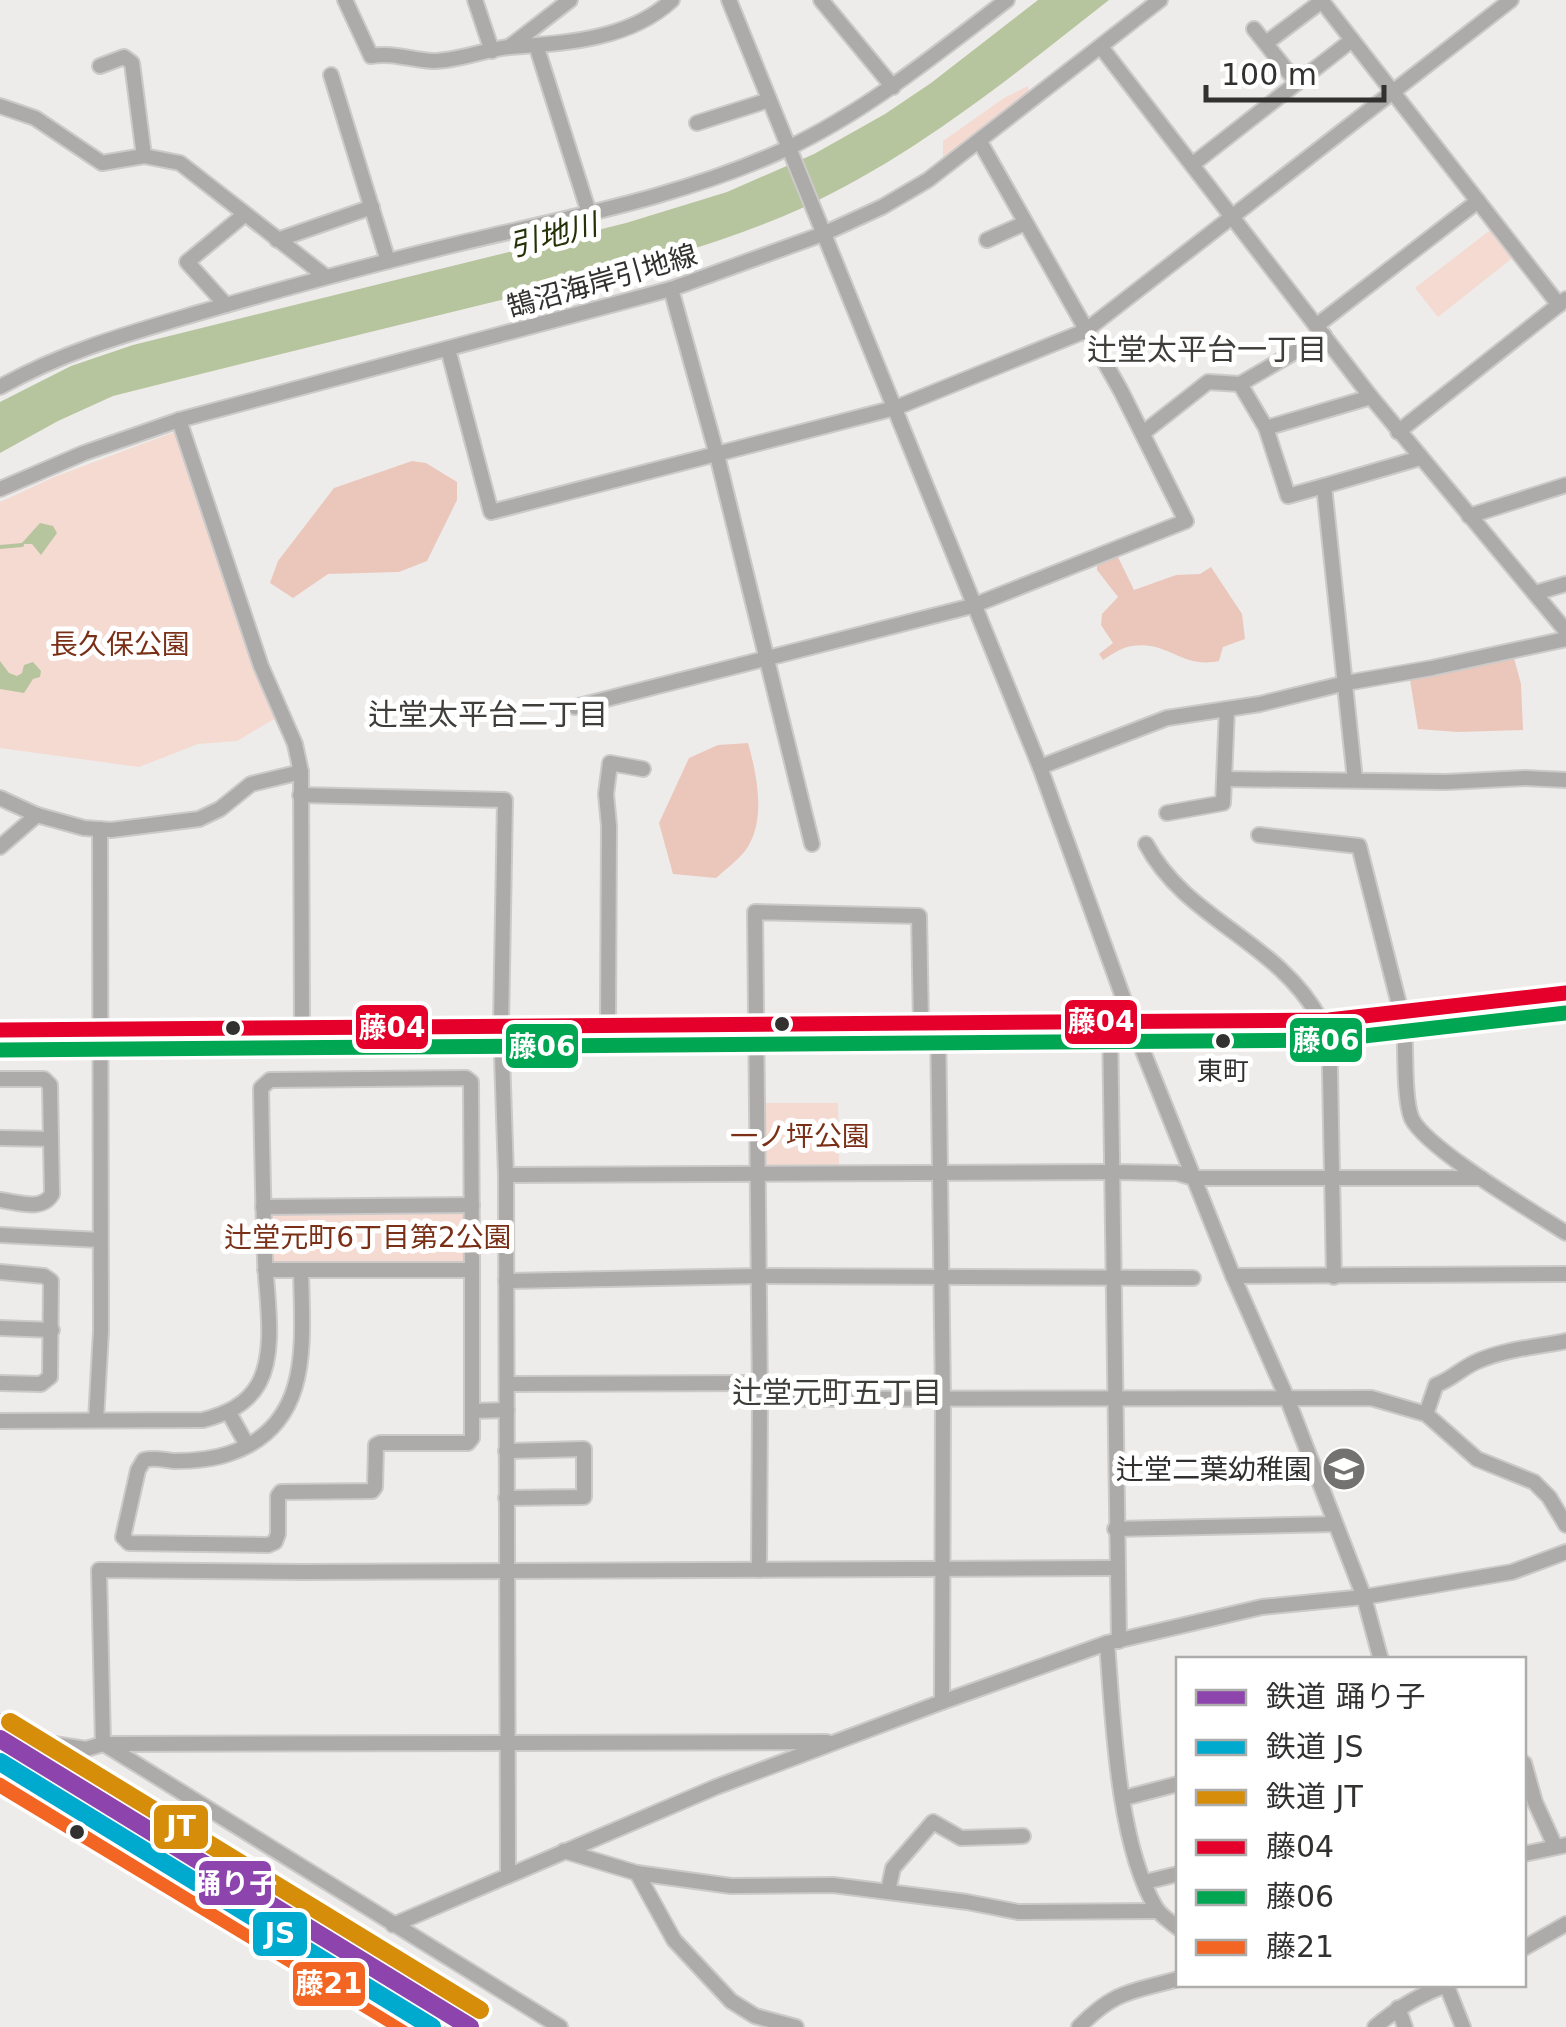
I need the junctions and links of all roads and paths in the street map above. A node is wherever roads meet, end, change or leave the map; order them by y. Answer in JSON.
{"nodes":[{"id":1,"x":345,"y":0,"type":"edge"},
{"id":2,"x":475,"y":0,"type":"edge"},
{"id":3,"x":570,"y":0,"type":"edge"},
{"id":4,"x":728,"y":0,"type":"edge"},
{"id":5,"x":821,"y":0,"type":"edge"},
{"id":6,"x":1007,"y":0,"type":"edge"},
{"id":7,"x":1160,"y":0,"type":"edge"},
{"id":8,"x":1321,"y":0,"type":"edge"},
{"id":9,"x":1511,"y":0,"type":"edge"},
{"id":10,"x":663,"y":3,"type":"edge"},
{"id":11,"x":1254,"y":28,"type":"dead end"},
{"id":12,"x":1352,"y":40,"type":"junction"},
{"id":13,"x":1266,"y":43,"type":"junction"},
{"id":14,"x":1100,"y":46,"type":"junction"},
{"id":15,"x":509,"y":48,"type":"junction"},
{"id":16,"x":537,"y":48,"type":"junction"},
{"id":17,"x":492,"y":51,"type":"junction"},
{"id":18,"x":100,"y":66,"type":"dead end"},
{"id":19,"x":331,"y":75,"type":"dead end"},
{"id":20,"x":1297,"y":83,"type":"junction"},
{"id":21,"x":893,"y":87,"type":"junction"},
{"id":22,"x":1392,"y":91,"type":"junction"},
{"id":23,"x":769,"y":100,"type":"junction"},
{"id":24,"x":0,"y":106,"type":"edge"},
{"id":25,"x":697,"y":122,"type":"dead end"},
{"id":26,"x":980,"y":142,"type":"junction"},
{"id":27,"x":789,"y":147,"type":"junction"},
{"id":28,"x":144,"y":156,"type":"junction"},
{"id":29,"x":1192,"y":164,"type":"junction"},
{"id":30,"x":1478,"y":201,"type":"junction"},
{"id":31,"x":372,"y":207,"type":"junction"},
{"id":32,"x":589,"y":214,"type":"junction"},
{"id":33,"x":244,"y":215,"type":"junction"},
{"id":34,"x":1231,"y":216,"type":"junction"},
{"id":35,"x":1025,"y":223,"type":"junction"},
{"id":36,"x":823,"y":234,"type":"junction"},
{"id":37,"x":278,"y":240,"type":"junction"},
{"id":38,"x":987,"y":240,"type":"dead end"},
{"id":39,"x":388,"y":261,"type":"junction"},
{"id":40,"x":325,"y":276,"type":"junction"},
{"id":41,"x":671,"y":290,"type":"junction"},
{"id":42,"x":1562,"y":302,"type":"edge"},
{"id":43,"x":226,"y":305,"type":"junction"},
{"id":44,"x":1320,"y":330,"type":"junction"},
{"id":45,"x":1085,"y":331,"type":"junction"},
{"id":46,"x":448,"y":348,"type":"junction"},
{"id":47,"x":1240,"y":384,"type":"junction"},
{"id":48,"x":0,"y":387,"type":"edge"},
{"id":49,"x":1370,"y":398,"type":"junction"},
{"id":50,"x":895,"y":408,"type":"junction"},
{"id":51,"x":179,"y":420,"type":"junction"},
{"id":52,"x":1266,"y":428,"type":"junction"},
{"id":53,"x":1398,"y":432,"type":"junction"},
{"id":54,"x":1144,"y":433,"type":"junction"},
{"id":55,"x":716,"y":456,"type":"junction"},
{"id":56,"x":1420,"y":458,"type":"junction"},
{"id":57,"x":1566,"y":485,"type":"edge"},
{"id":58,"x":1324,"y":486,"type":"junction"},
{"id":59,"x":0,"y":489,"type":"edge"},
{"id":60,"x":1470,"y":516,"type":"junction"},
{"id":61,"x":1566,"y":584,"type":"edge"},
{"id":62,"x":1535,"y":593,"type":"junction"},
{"id":63,"x":972,"y":606,"type":"junction"},
{"id":64,"x":1566,"y":635,"type":"edge"},
{"id":65,"x":767,"y":658,"type":"junction"},
{"id":66,"x":1346,"y":683,"type":"junction"},
{"id":67,"x":574,"y":707,"type":"dead end"},
{"id":68,"x":1227,"y":709,"type":"junction"},
{"id":69,"x":1040,"y":767,"type":"junction"},
{"id":70,"x":644,"y":770,"type":"dead end"},
{"id":71,"x":301,"y":772,"type":"junction"},
{"id":72,"x":1225,"y":779,"type":"junction"},
{"id":73,"x":1355,"y":780,"type":"junction"},
{"id":74,"x":1566,"y":780,"type":"edge"},
{"id":75,"x":300,"y":794,"type":"junction"},
{"id":76,"x":0,"y":798,"type":"edge"},
{"id":77,"x":1167,"y":813,"type":"dead end"},
{"id":78,"x":36,"y":816,"type":"junction"},
{"id":79,"x":100,"y":830,"type":"junction"},
{"id":80,"x":1259,"y":835,"type":"dead end"},
{"id":81,"x":812,"y":844,"type":"dead end"},
{"id":82,"x":1146,"y":844,"type":"dead end"},
{"id":83,"x":0,"y":847,"type":"edge"},
{"id":84,"x":1566,"y":993,"type":"edge"},
{"id":85,"x":1403,"y":1012,"type":"junction"},
{"id":86,"x":1324,"y":1020,"type":"junction"},
{"id":87,"x":1110,"y":1022,"type":"junction"},
{"id":88,"x":608,"y":1023,"type":"junction"},
{"id":89,"x":756,"y":1023,"type":"junction"},
{"id":90,"x":930,"y":1023,"type":"junction"},
{"id":91,"x":1132,"y":1023,"type":"junction"},
{"id":92,"x":302,"y":1026,"type":"junction"},
{"id":93,"x":501,"y":1026,"type":"junction"},
{"id":94,"x":0,"y":1030,"type":"edge"},
{"id":95,"x":99,"y":1031,"type":"junction"},
{"id":96,"x":0,"y":1080,"type":"edge"},
{"id":97,"x":0,"y":1138,"type":"edge"},
{"id":98,"x":51,"y":1139,"type":"junction"},
{"id":99,"x":1112,"y":1172,"type":"junction"},
{"id":100,"x":941,"y":1173,"type":"junction"},
{"id":101,"x":756,"y":1174,"type":"junction"},
{"id":102,"x":506,"y":1175,"type":"junction"},
{"id":103,"x":1333,"y":1176,"type":"junction"},
{"id":104,"x":1194,"y":1178,"type":"junction"},
{"id":105,"x":1480,"y":1178,"type":"junction"},
{"id":106,"x":0,"y":1200,"type":"edge"},
{"id":107,"x":472,"y":1205,"type":"junction"},
{"id":108,"x":264,"y":1207,"type":"junction"},
{"id":109,"x":1566,"y":1233,"type":"edge"},
{"id":110,"x":0,"y":1235,"type":"edge"},
{"id":111,"x":100,"y":1240,"type":"junction"},
{"id":112,"x":265,"y":1270,"type":"junction"},
{"id":113,"x":301,"y":1270,"type":"junction"},
{"id":114,"x":472,"y":1270,"type":"junction"},
{"id":115,"x":0,"y":1272,"type":"edge"},
{"id":116,"x":1566,"y":1274,"type":"edge"},
{"id":117,"x":759,"y":1276,"type":"junction"},
{"id":118,"x":1233,"y":1276,"type":"junction"},
{"id":119,"x":1334,"y":1277,"type":"junction"},
{"id":120,"x":1114,"y":1278,"type":"junction"},
{"id":121,"x":1193,"y":1278,"type":"dead end"},
{"id":122,"x":942,"y":1279,"type":"junction"},
{"id":123,"x":506,"y":1281,"type":"junction"},
{"id":124,"x":0,"y":1328,"type":"edge"},
{"id":125,"x":52,"y":1330,"type":"junction"},
{"id":126,"x":1566,"y":1341,"type":"edge"},
{"id":127,"x":0,"y":1383,"type":"edge"},
{"id":128,"x":760,"y":1383,"type":"junction"},
{"id":129,"x":506,"y":1384,"type":"junction"},
{"id":130,"x":1116,"y":1398,"type":"junction"},
{"id":131,"x":1288,"y":1398,"type":"junction"},
{"id":132,"x":760,"y":1399,"type":"junction"},
{"id":133,"x":943,"y":1399,"type":"junction"},
{"id":134,"x":506,"y":1410,"type":"junction"},
{"id":135,"x":472,"y":1411,"type":"junction"},
{"id":136,"x":229,"y":1414,"type":"junction"},
{"id":137,"x":1426,"y":1414,"type":"junction"},
{"id":138,"x":96,"y":1420,"type":"junction"},
{"id":139,"x":0,"y":1421,"type":"edge"},
{"id":140,"x":246,"y":1445,"type":"junction"},
{"id":141,"x":506,"y":1451,"type":"junction"},
{"id":142,"x":506,"y":1498,"type":"junction"},
{"id":143,"x":1335,"y":1524,"type":"junction"},
{"id":144,"x":1566,"y":1525,"type":"edge"},
{"id":145,"x":1115,"y":1529,"type":"junction"},
{"id":146,"x":1564,"y":1556,"type":"edge"},
{"id":147,"x":1115,"y":1568,"type":"junction"},
{"id":148,"x":943,"y":1569,"type":"junction"},
{"id":149,"x":758,"y":1570,"type":"junction"},
{"id":150,"x":506,"y":1572,"type":"junction"},
{"id":151,"x":1364,"y":1597,"type":"junction"},
{"id":152,"x":1113,"y":1642,"type":"junction"},
{"id":153,"x":1380,"y":1657,"type":"edge"},
{"id":154,"x":942,"y":1702,"type":"junction"},
{"id":155,"x":0,"y":1722,"type":"edge"},
{"id":156,"x":838,"y":1742,"type":"junction"},
{"id":157,"x":506,"y":1743,"type":"junction"},
{"id":158,"x":103,"y":1744,"type":"junction"},
{"id":159,"x":86,"y":1749,"type":"junction"},
{"id":160,"x":1526,"y":1770,"type":"edge"},
{"id":161,"x":1176,"y":1785,"type":"edge"},
{"id":162,"x":1,"y":1786,"type":"edge"},
{"id":163,"x":1124,"y":1798,"type":"junction"},
{"id":164,"x":1023,"y":1836,"type":"dead end"},
{"id":165,"x":1560,"y":1846,"type":"edge"},
{"id":166,"x":563,"y":1851,"type":"junction"},
{"id":167,"x":1526,"y":1854,"type":"edge"},
{"id":168,"x":636,"y":1873,"type":"junction"},
{"id":169,"x":1176,"y":1874,"type":"edge"},
{"id":170,"x":508,"y":1875,"type":"junction"},
{"id":171,"x":1145,"y":1882,"type":"junction"},
{"id":172,"x":888,"y":1891,"type":"junction"},
{"id":173,"x":1157,"y":1911,"type":"junction"},
{"id":174,"x":1566,"y":1924,"type":"edge"},
{"id":175,"x":393,"y":1925,"type":"junction"},
{"id":176,"x":1176,"y":1926,"type":"edge"},
{"id":177,"x":1526,"y":1947,"type":"edge"},
{"id":178,"x":1176,"y":1980,"type":"edge"},
{"id":179,"x":1440,"y":1987,"type":"edge"},
{"id":180,"x":1448,"y":1987,"type":"edge"},
{"id":181,"x":1398,"y":2008,"type":"junction"},
{"id":182,"x":401,"y":2027,"type":"edge"},
{"id":183,"x":560,"y":2027,"type":"edge"},
{"id":184,"x":796,"y":2027,"type":"edge"},
{"id":185,"x":1079,"y":2027,"type":"edge"},
{"id":186,"x":1375,"y":2027,"type":"edge"},
{"id":187,"x":1405,"y":2027,"type":"edge"},
{"id":188,"x":1463,"y":2027,"type":"edge"}],
"edges":[{"from":1,"to":17,"type":"street"},
{"from":2,"to":17,"type":"street"},
{"from":3,"to":15,"type":"street"},
{"from":4,"to":23,"type":"street"},
{"from":5,"to":21,"type":"street"},
{"from":6,"to":21,"type":"street"},
{"from":7,"to":14,"type":"street","name":"鵠沼海岸引地線"},
{"from":8,"to":12,"type":"street"},
{"from":8,"to":13,"type":"street"},
{"from":9,"to":22,"type":"street"},
{"from":10,"to":16,"type":"street"},
{"from":11,"to":13,"type":"street"},
{"from":12,"to":20,"type":"street"},
{"from":12,"to":22,"type":"street"},
{"from":13,"to":20,"type":"street"},
{"from":14,"to":26,"type":"street","name":"鵠沼海岸引地線"},
{"from":14,"to":29,"type":"street"},
{"from":15,"to":16,"type":"street"},
{"from":15,"to":17,"type":"street"},
{"from":16,"to":32,"type":"street"},
{"from":18,"to":28,"type":"street"},
{"from":19,"to":31,"type":"street"},
{"from":20,"to":29,"type":"street"},
{"from":21,"to":27,"type":"street"},
{"from":22,"to":30,"type":"street"},
{"from":22,"to":34,"type":"street"},
{"from":23,"to":25,"type":"street"},
{"from":23,"to":27,"type":"street"},
{"from":24,"to":28,"type":"street"},
{"from":26,"to":35,"type":"street"},
{"from":26,"to":36,"type":"street","name":"鵠沼海岸引地線"},
{"from":27,"to":32,"type":"street"},
{"from":27,"to":36,"type":"street"},
{"from":28,"to":33,"type":"street"},
{"from":29,"to":34,"type":"street"},
{"from":30,"to":42,"type":"street"},
{"from":30,"to":44,"type":"street"},
{"from":31,"to":37,"type":"street"},
{"from":31,"to":39,"type":"street"},
{"from":32,"to":39,"type":"street"},
{"from":33,"to":37,"type":"street"},
{"from":33,"to":43,"type":"street"},
{"from":34,"to":44,"type":"street"},
{"from":34,"to":45,"type":"street"},
{"from":35,"to":38,"type":"street"},
{"from":35,"to":45,"type":"street"},
{"from":36,"to":41,"type":"street","name":"鵠沼海岸引地線"},
{"from":36,"to":50,"type":"street"},
{"from":37,"to":40,"type":"street"},
{"from":39,"to":40,"type":"street"},
{"from":40,"to":43,"type":"street"},
{"from":41,"to":46,"type":"street","name":"鵠沼海岸引地線"},
{"from":41,"to":55,"type":"street"},
{"from":42,"to":53,"type":"street"},
{"from":43,"to":48,"type":"street"},
{"from":44,"to":47,"type":"street"},
{"from":44,"to":49,"type":"street"},
{"from":45,"to":50,"type":"street"},
{"from":45,"to":54,"type":"street"},
{"from":46,"to":51,"type":"street","name":"鵠沼海岸引地線"},
{"from":46,"to":55,"type":"street"},
{"from":47,"to":52,"type":"street"},
{"from":47,"to":54,"type":"street"},
{"from":49,"to":52,"type":"street"},
{"from":49,"to":53,"type":"street"},
{"from":50,"to":55,"type":"street"},
{"from":50,"to":63,"type":"street"},
{"from":51,"to":59,"type":"street","name":"鵠沼海岸引地線"},
{"from":51,"to":71,"type":"street"},
{"from":52,"to":58,"type":"street"},
{"from":53,"to":56,"type":"street"},
{"from":54,"to":63,"type":"street"},
{"from":55,"to":65,"type":"street"},
{"from":56,"to":58,"type":"street"},
{"from":56,"to":60,"type":"street"},
{"from":57,"to":60,"type":"street"},
{"from":58,"to":66,"type":"street"},
{"from":60,"to":62,"type":"street"},
{"from":61,"to":62,"type":"street"},
{"from":62,"to":64,"type":"street"},
{"from":63,"to":65,"type":"street"},
{"from":63,"to":69,"type":"street"},
{"from":64,"to":66,"type":"street"},
{"from":65,"to":67,"type":"street"},
{"from":65,"to":81,"type":"street"},
{"from":66,"to":68,"type":"street"},
{"from":66,"to":73,"type":"street"},
{"from":68,"to":69,"type":"street"},
{"from":68,"to":72,"type":"street"},
{"from":69,"to":91,"type":"street"},
{"from":70,"to":88,"type":"street"},
{"from":71,"to":75,"type":"street"},
{"from":71,"to":79,"type":"street"},
{"from":72,"to":73,"type":"street"},
{"from":72,"to":77,"type":"street"},
{"from":73,"to":74,"type":"street"},
{"from":75,"to":92,"type":"street"},
{"from":75,"to":93,"type":"street"},
{"from":76,"to":78,"type":"street"},
{"from":78,"to":79,"type":"street"},
{"from":78,"to":83,"type":"street"},
{"from":79,"to":95,"type":"street"},
{"from":80,"to":85,"type":"street"},
{"from":82,"to":86,"type":"street"},
{"from":84,"to":85,"type":"main road"},
{"from":85,"to":86,"type":"main road"},
{"from":85,"to":105,"type":"street"},
{"from":86,"to":91,"type":"main road"},
{"from":86,"to":103,"type":"street"},
{"from":87,"to":90,"type":"main road"},
{"from":87,"to":91,"type":"main road"},
{"from":87,"to":99,"type":"street"},
{"from":88,"to":89,"type":"main road"},
{"from":88,"to":93,"type":"main road"},
{"from":89,"to":90,"type":"main road"},
{"from":89,"to":90,"type":"street"},
{"from":89,"to":101,"type":"street"},
{"from":90,"to":100,"type":"street"},
{"from":91,"to":104,"type":"street"},
{"from":92,"to":93,"type":"main road"},
{"from":92,"to":95,"type":"main road"},
{"from":93,"to":102,"type":"street"},
{"from":94,"to":95,"type":"main road"},
{"from":95,"to":111,"type":"street"},
{"from":96,"to":98,"type":"street"},
{"from":97,"to":98,"type":"street"},
{"from":98,"to":106,"type":"street"},
{"from":99,"to":100,"type":"street"},
{"from":99,"to":104,"type":"street"},
{"from":99,"to":120,"type":"street"},
{"from":100,"to":101,"type":"street"},
{"from":100,"to":122,"type":"street"},
{"from":101,"to":102,"type":"street"},
{"from":101,"to":117,"type":"street"},
{"from":102,"to":123,"type":"street"},
{"from":103,"to":104,"type":"street"},
{"from":103,"to":105,"type":"street"},
{"from":103,"to":119,"type":"street"},
{"from":104,"to":118,"type":"street"},
{"from":105,"to":109,"type":"street"},
{"from":107,"to":108,"type":"street"},
{"from":107,"to":108,"type":"street"},
{"from":107,"to":114,"type":"street"},
{"from":108,"to":112,"type":"street"},
{"from":110,"to":111,"type":"street"},
{"from":111,"to":138,"type":"street"},
{"from":112,"to":113,"type":"street"},
{"from":112,"to":136,"type":"street"},
{"from":113,"to":114,"type":"street"},
{"from":113,"to":140,"type":"street"},
{"from":114,"to":135,"type":"street"},
{"from":115,"to":125,"type":"street"},
{"from":116,"to":119,"type":"street"},
{"from":117,"to":122,"type":"street"},
{"from":117,"to":123,"type":"street"},
{"from":117,"to":128,"type":"street"},
{"from":118,"to":119,"type":"street"},
{"from":118,"to":131,"type":"street"},
{"from":120,"to":121,"type":"street"},
{"from":120,"to":122,"type":"street"},
{"from":120,"to":130,"type":"street"},
{"from":122,"to":133,"type":"street"},
{"from":123,"to":129,"type":"street"},
{"from":124,"to":125,"type":"street"},
{"from":125,"to":127,"type":"street"},
{"from":126,"to":137,"type":"street"},
{"from":128,"to":129,"type":"street"},
{"from":128,"to":132,"type":"street"},
{"from":129,"to":134,"type":"street"},
{"from":130,"to":131,"type":"street"},
{"from":130,"to":133,"type":"street"},
{"from":130,"to":145,"type":"street"},
{"from":131,"to":137,"type":"street"},
{"from":131,"to":143,"type":"street"},
{"from":132,"to":133,"type":"street"},
{"from":132,"to":149,"type":"street"},
{"from":133,"to":148,"type":"street"},
{"from":134,"to":135,"type":"street"},
{"from":134,"to":141,"type":"street"},
{"from":135,"to":140,"type":"street"},
{"from":136,"to":138,"type":"street"},
{"from":136,"to":140,"type":"street"},
{"from":137,"to":144,"type":"street"},
{"from":138,"to":139,"type":"street"},
{"from":141,"to":142,"type":"street"},
{"from":141,"to":142,"type":"street"},
{"from":142,"to":150,"type":"street"},
{"from":143,"to":145,"type":"street"},
{"from":143,"to":151,"type":"street"},
{"from":145,"to":147,"type":"street"},
{"from":146,"to":151,"type":"street"},
{"from":147,"to":148,"type":"street"},
{"from":147,"to":152,"type":"street"},
{"from":148,"to":149,"type":"street"},
{"from":148,"to":154,"type":"street"},
{"from":149,"to":150,"type":"street"},
{"from":150,"to":157,"type":"street"},
{"from":150,"to":158,"type":"street"},
{"from":151,"to":152,"type":"street"},
{"from":151,"to":153,"type":"street"},
{"from":152,"to":154,"type":"street"},
{"from":152,"to":163,"type":"street"},
{"from":154,"to":156,"type":"street"},
{"from":155,"to":159,"type":"street"},
{"from":156,"to":157,"type":"street"},
{"from":156,"to":166,"type":"street"},
{"from":157,"to":158,"type":"street"},
{"from":157,"to":170,"type":"street"},
{"from":158,"to":159,"type":"street"},
{"from":158,"to":175,"type":"street"},
{"from":159,"to":162,"type":"street"},
{"from":160,"to":165,"type":"street"},
{"from":161,"to":163,"type":"street"},
{"from":162,"to":182,"type":"street"},
{"from":163,"to":171,"type":"street"},
{"from":164,"to":172,"type":"street"},
{"from":165,"to":167,"type":"street"},
{"from":166,"to":168,"type":"street"},
{"from":166,"to":170,"type":"street"},
{"from":168,"to":172,"type":"street"},
{"from":168,"to":184,"type":"street"},
{"from":169,"to":171,"type":"street"},
{"from":170,"to":175,"type":"street"},
{"from":171,"to":173,"type":"street"},
{"from":172,"to":173,"type":"street"},
{"from":173,"to":176,"type":"street"},
{"from":174,"to":177,"type":"street"},
{"from":175,"to":183,"type":"street"},
{"from":178,"to":185,"type":"street"},
{"from":179,"to":181,"type":"street"},
{"from":180,"to":188,"type":"street"},
{"from":181,"to":186,"type":"street"},
{"from":181,"to":187,"type":"street"}]}
